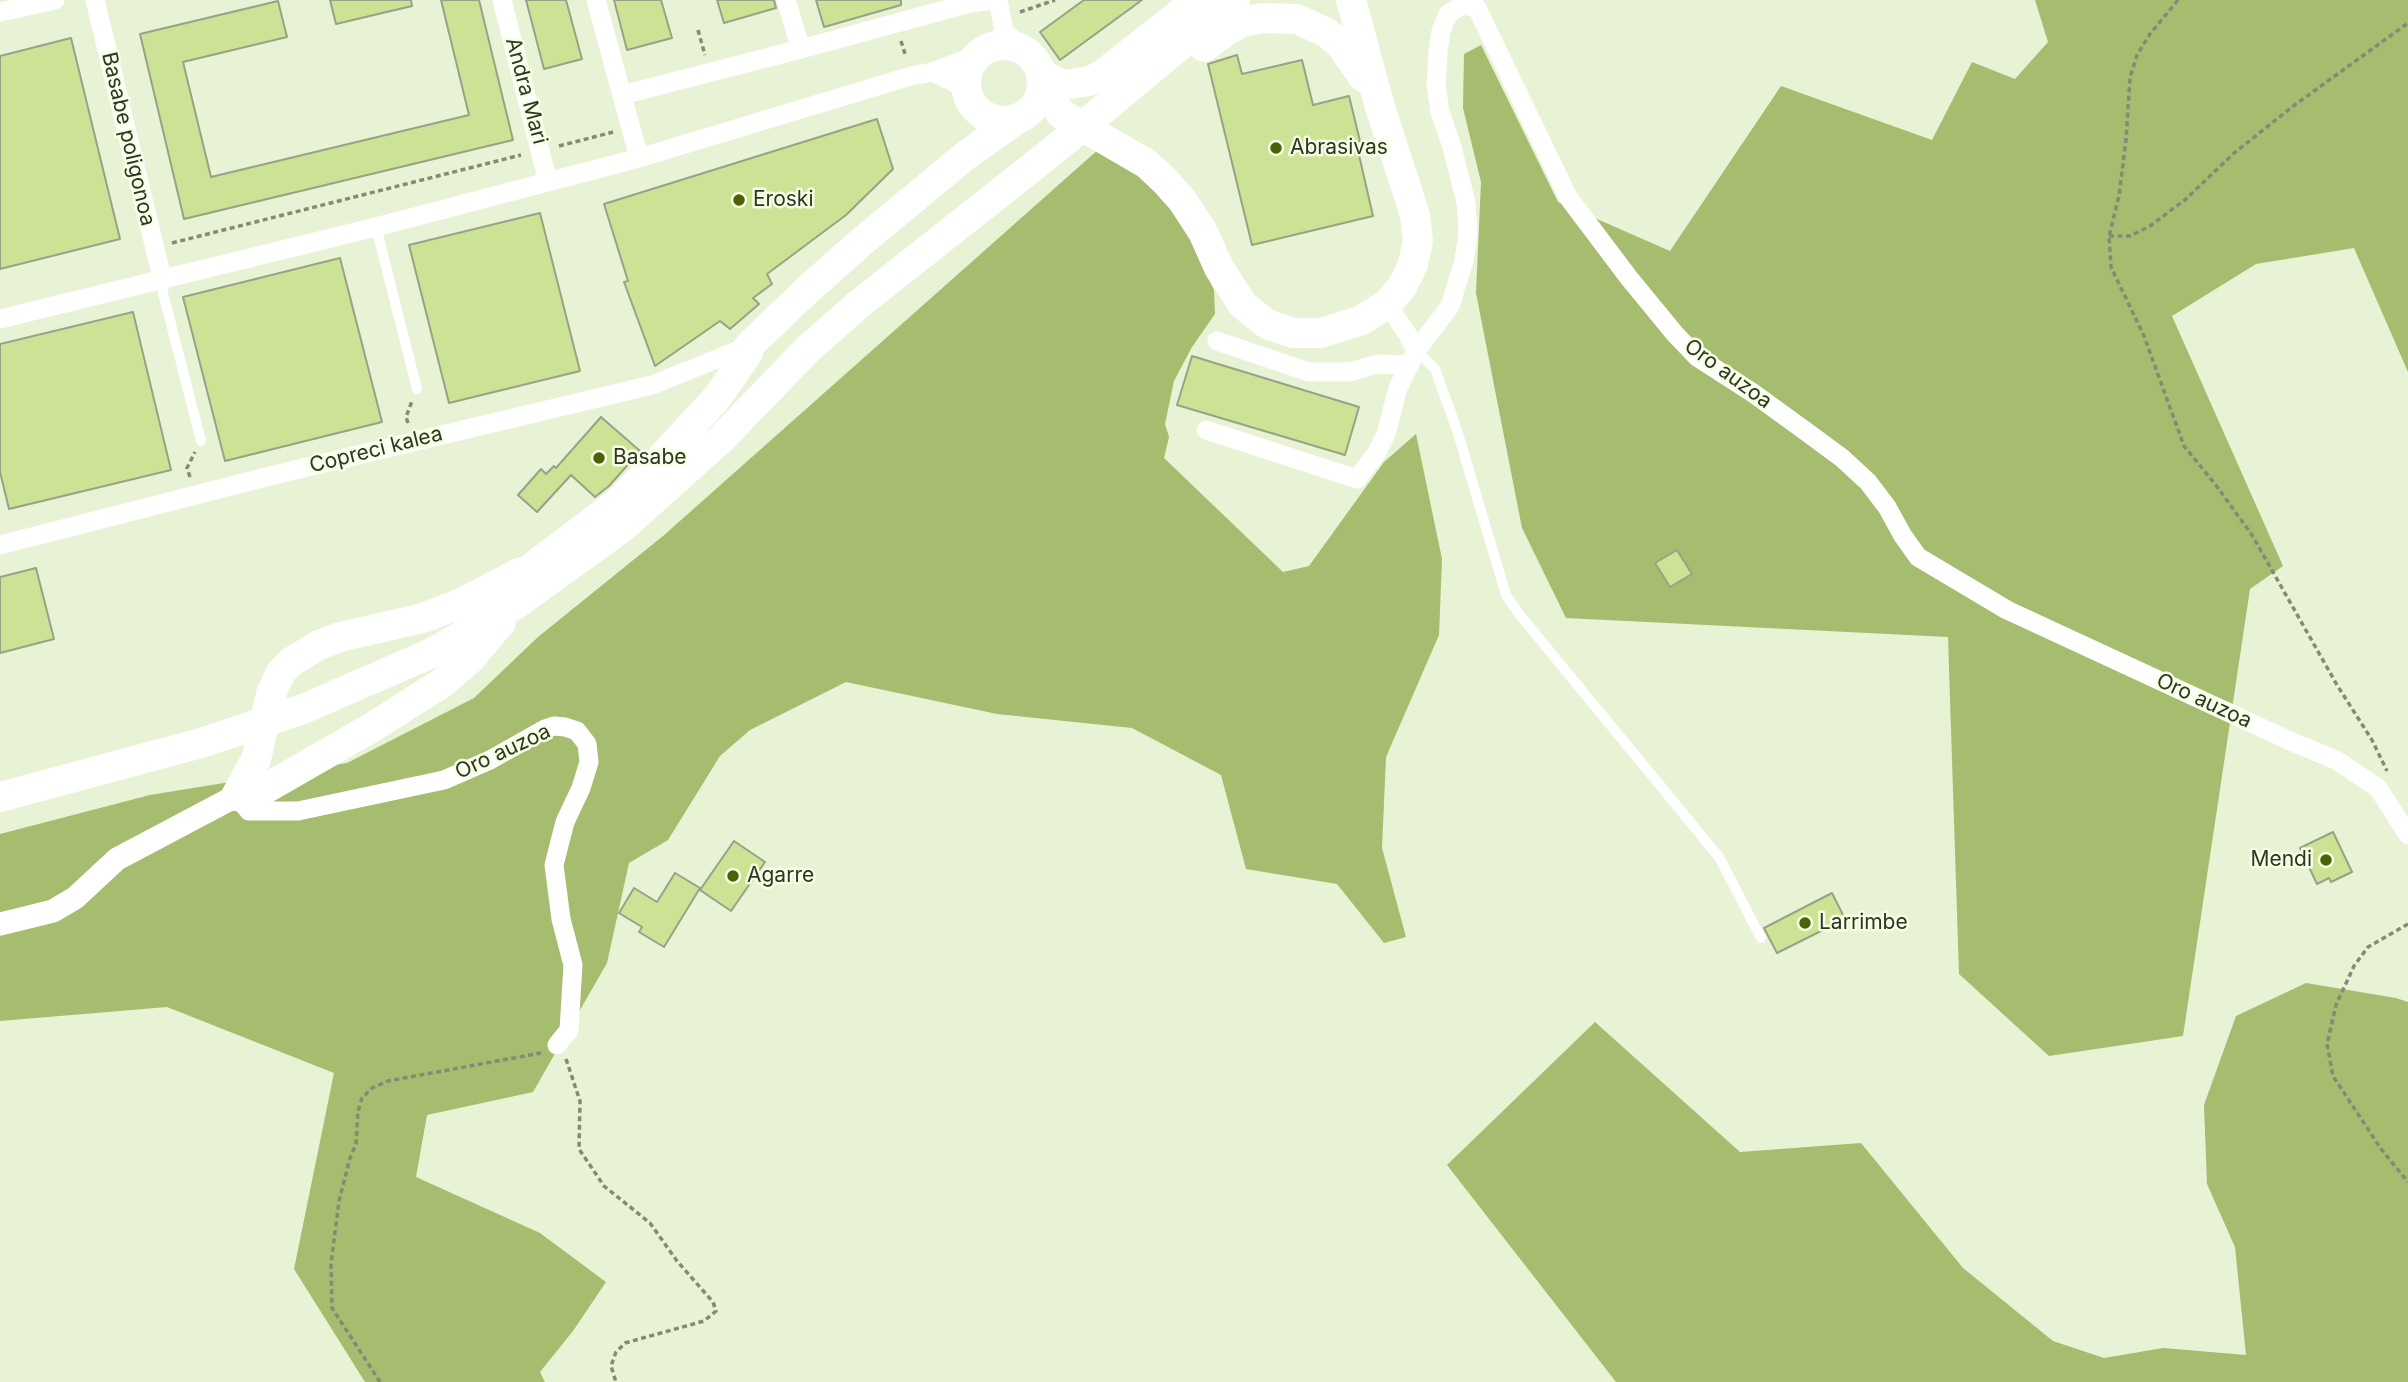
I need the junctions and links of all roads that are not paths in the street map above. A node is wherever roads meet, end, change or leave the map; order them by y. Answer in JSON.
{"nodes":[{"id":1,"x":55,"y":0,"type":"edge"},
{"id":2,"x":95,"y":0,"type":"edge"},
{"id":3,"x":502,"y":0,"type":"edge"},
{"id":4,"x":596,"y":0,"type":"edge"},
{"id":5,"x":786,"y":0,"type":"edge"},
{"id":6,"x":996,"y":0,"type":"edge"},
{"id":7,"x":1197,"y":0,"type":"edge"},
{"id":8,"x":1235,"y":0,"type":"edge"},
{"id":9,"x":1351,"y":0,"type":"edge"},
{"id":10,"x":0,"y":12,"type":"edge"},
{"id":11,"x":801,"y":49,"type":"junction"},
{"id":12,"x":1014,"y":57,"type":"junction"},
{"id":13,"x":1166,"y":67,"type":"junction"},
{"id":14,"x":932,"y":72,"type":"junction"},
{"id":15,"x":622,"y":95,"type":"junction"},
{"id":16,"x":973,"y":101,"type":"junction"},
{"id":17,"x":1380,"y":107,"type":"junction"},
{"id":18,"x":1061,"y":114,"type":"junction"},
{"id":19,"x":1020,"y":118,"type":"junction"},
{"id":20,"x":965,"y":156,"type":"junction"},
{"id":21,"x":639,"y":158,"type":"junction"},
{"id":22,"x":548,"y":182,"type":"junction"},
{"id":23,"x":376,"y":227,"type":"junction"},
{"id":24,"x":162,"y":278,"type":"junction"},
{"id":25,"x":1387,"y":304,"type":"junction"},
{"id":26,"x":0,"y":319,"type":"edge"},
{"id":27,"x":1217,"y":341,"type":"dead end"},
{"id":28,"x":748,"y":346,"type":"junction"},
{"id":29,"x":1413,"y":358,"type":"junction"},
{"id":30,"x":417,"y":389,"type":"road end"},
{"id":31,"x":1206,"y":430,"type":"dead end"},
{"id":32,"x":201,"y":441,"type":"road end"},
{"id":33,"x":0,"y":545,"type":"edge"},
{"id":34,"x":534,"y":566,"type":"junction"},
{"id":35,"x":515,"y":605,"type":"junction"},
{"id":36,"x":380,"y":676,"type":"junction"},
{"id":37,"x":236,"y":796,"type":"junction"},
{"id":38,"x":0,"y":797,"type":"edge"},
{"id":39,"x":2408,"y":835,"type":"edge"},
{"id":40,"x":0,"y":924,"type":"edge"},
{"id":41,"x":1761,"y":938,"type":"dead end"},
{"id":42,"x":557,"y":1045,"type":"road end"}],
"edges":[{"from":1,"to":10,"type":"street"},
{"from":2,"to":24,"type":"street","name":"Basabe poligonoa"},
{"from":3,"to":22,"type":"street","name":"Andra Mari"},
{"from":4,"to":15,"type":"street"},
{"from":5,"to":11,"type":"street"},
{"from":6,"to":11,"type":"street"},
{"from":6,"to":12,"type":"street"},
{"from":7,"to":12,"type":"main road"},
{"from":8,"to":13,"type":"main road"},
{"from":9,"to":17,"type":"main road"},
{"from":11,"to":15,"type":"street"},
{"from":12,"to":14,"type":"street"},
{"from":12,"to":16,"type":"main road"},
{"from":12,"to":18,"type":"main road"},
{"from":12,"to":19,"type":"main road"},
{"from":13,"to":17,"type":"main road"},
{"from":13,"to":35,"type":"main road"},
{"from":14,"to":16,"type":"street"},
{"from":14,"to":21,"type":"street"},
{"from":15,"to":21,"type":"street"},
{"from":16,"to":19,"type":"main road"},
{"from":16,"to":20,"type":"main road"},
{"from":17,"to":25,"type":"main road"},
{"from":18,"to":19,"type":"main road"},
{"from":18,"to":25,"type":"main road"},
{"from":19,"to":20,"type":"main road"},
{"from":20,"to":28,"type":"main road"},
{"from":21,"to":22,"type":"street"},
{"from":22,"to":23,"type":"street"},
{"from":23,"to":24,"type":"street"},
{"from":23,"to":30,"type":"lane"},
{"from":24,"to":26,"type":"street"},
{"from":24,"to":32,"type":"lane","name":"Basabe poligonoa"},
{"from":25,"to":29,"type":"street"},
{"from":27,"to":29,"type":"street"},
{"from":28,"to":33,"type":"street","name":"Copreci kalea"},
{"from":28,"to":34,"type":"main road"},
{"from":29,"to":31,"type":"street"},
{"from":29,"to":39,"type":"street","name":"Oro auzoa"},
{"from":29,"to":41,"type":"lane"},
{"from":34,"to":36,"type":"main road"},
{"from":34,"to":37,"type":"main road"},
{"from":35,"to":36,"type":"main road"},
{"from":35,"to":37,"type":"main road"},
{"from":36,"to":38,"type":"main road"},
{"from":37,"to":40,"type":"street"},
{"from":37,"to":42,"type":"street","name":"Oro auzoa"}]}
